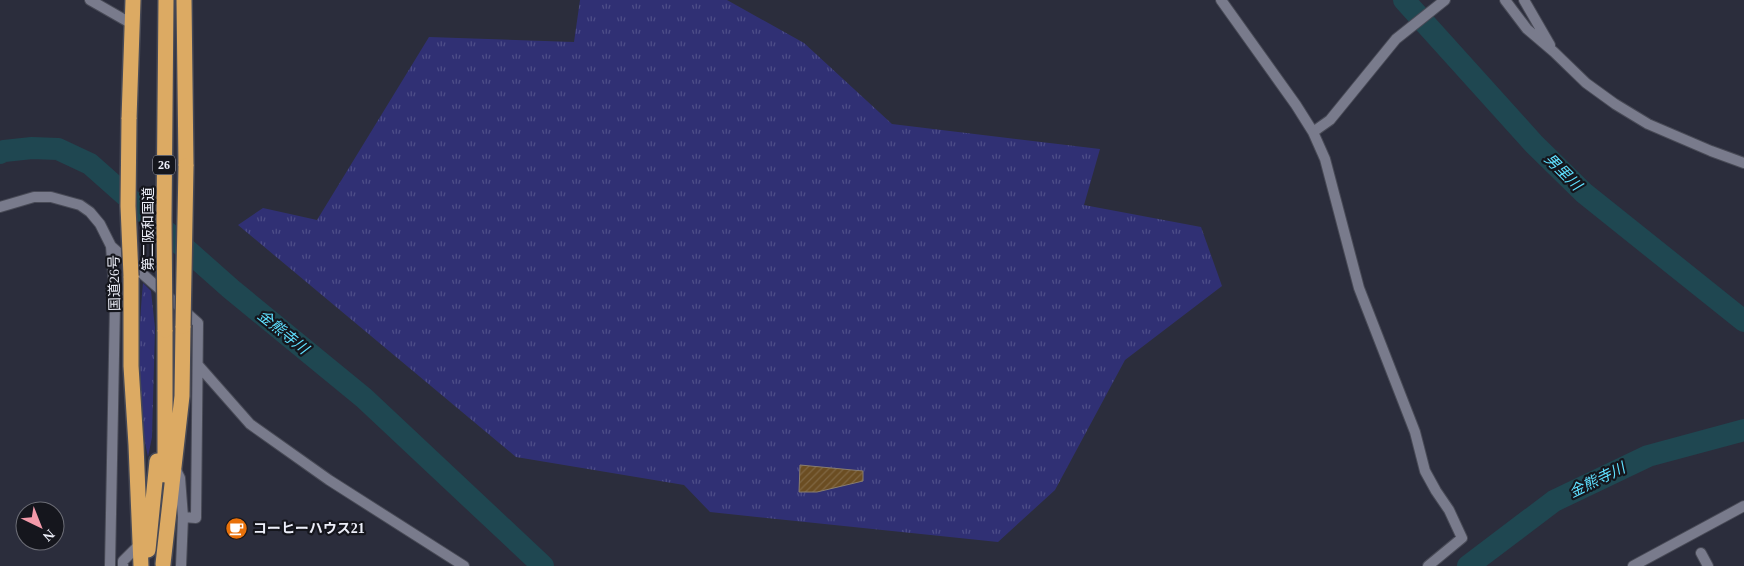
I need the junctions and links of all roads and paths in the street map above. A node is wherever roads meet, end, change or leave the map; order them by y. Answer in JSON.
{"nodes":[{"id":1,"x":90,"y":0,"type":"edge"},
{"id":2,"x":132,"y":0,"type":"edge"},
{"id":3,"x":166,"y":0,"type":"edge"},
{"id":4,"x":184,"y":0,"type":"edge"},
{"id":5,"x":1221,"y":0,"type":"edge"},
{"id":6,"x":1445,"y":0,"type":"edge"},
{"id":7,"x":1505,"y":0,"type":"edge"},
{"id":8,"x":1524,"y":0,"type":"edge"},
{"id":9,"x":132,"y":24,"type":"junction"},
{"id":10,"x":1554,"y":52,"type":"junction"},
{"id":11,"x":1313,"y":132,"type":"junction"},
{"id":12,"x":1744,"y":163,"type":"edge"},
{"id":13,"x":0,"y":207,"type":"edge"},
{"id":14,"x":112,"y":246,"type":"junction"},
{"id":15,"x":198,"y":365,"type":"junction"},
{"id":16,"x":164,"y":397,"type":"junction"},
{"id":17,"x":174,"y":464,"type":"junction"},
{"id":18,"x":1742,"y":510,"type":"edge"},
{"id":19,"x":183,"y":517,"type":"junction"},
{"id":20,"x":140,"y":544,"type":"junction"},
{"id":21,"x":1700,"y":553,"type":"dead end"},
{"id":22,"x":163,"y":565,"type":"edge"},
{"id":23,"x":110,"y":566,"type":"edge"},
{"id":24,"x":123,"y":566,"type":"edge"},
{"id":25,"x":141,"y":566,"type":"edge"},
{"id":26,"x":146,"y":566,"type":"edge"},
{"id":27,"x":181,"y":566,"type":"edge"},
{"id":28,"x":464,"y":566,"type":"edge"},
{"id":29,"x":1428,"y":566,"type":"edge"},
{"id":30,"x":1633,"y":566,"type":"edge"},
{"id":31,"x":1708,"y":566,"type":"edge"}],
"edges":[{"from":1,"to":9,"type":"street"},
{"from":2,"to":9,"type":"highway","name":"国道26号"},
{"from":3,"to":16,"type":"highway","name":"第二阪和国道","number":"26","bridge":true},
{"from":4,"to":17,"type":"highway","number":"26","bridge":true},
{"from":5,"to":11,"type":"street"},
{"from":6,"to":11,"type":"street"},
{"from":7,"to":10,"type":"street"},
{"from":8,"to":10,"type":"street"},
{"from":9,"to":20,"type":"highway","name":"国道26号","bridge":true},
{"from":10,"to":12,"type":"street"},
{"from":11,"to":29,"type":"street"},
{"from":13,"to":14,"type":"street"},
{"from":14,"to":15,"type":"street"},
{"from":14,"to":23,"type":"street"},
{"from":15,"to":19,"type":"street"},
{"from":15,"to":28,"type":"street"},
{"from":16,"to":22,"type":"highway","name":"第二阪和国道","number":"26"},
{"from":16,"to":26,"type":"highway","name":"第二阪和国道","number":"26"},
{"from":17,"to":19,"type":"street"},
{"from":17,"to":22,"type":"highway","number":"26"},
{"from":18,"to":30,"type":"street"},
{"from":19,"to":27,"type":"street"},
{"from":20,"to":24,"type":"street"},
{"from":20,"to":25,"type":"highway","name":"国道26号"},
{"from":21,"to":31,"type":"street"}]}
